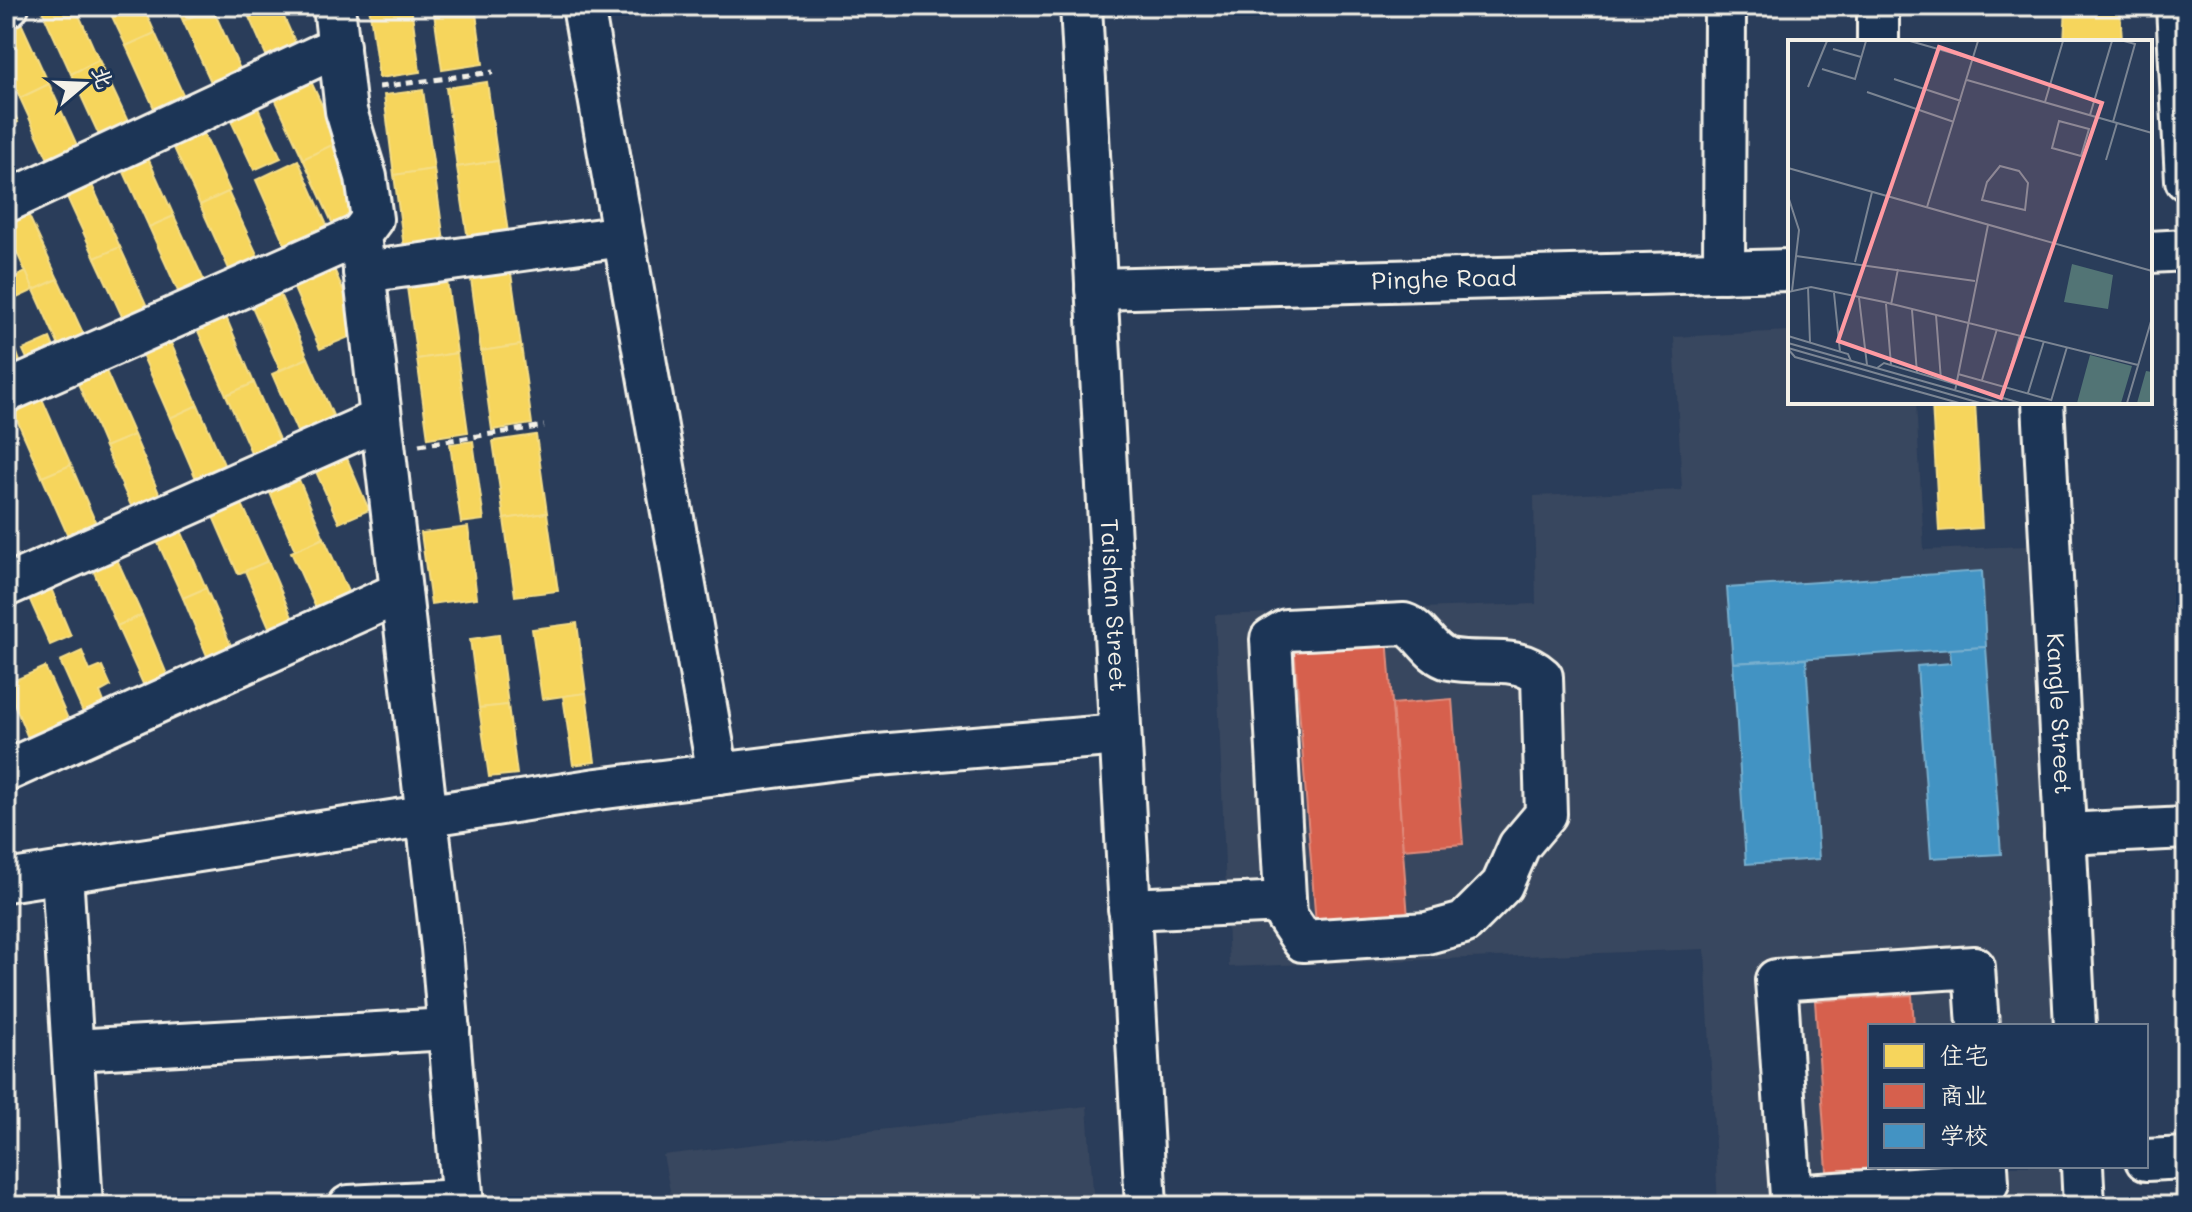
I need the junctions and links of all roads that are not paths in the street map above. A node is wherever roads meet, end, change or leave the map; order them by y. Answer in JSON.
{"nodes":[{"id":1,"x":334,"y":6,"type":"edge"},
{"id":2,"x":583,"y":6,"type":"edge"},
{"id":3,"x":1081,"y":6,"type":"edge"},
{"id":4,"x":1725,"y":6,"type":"edge"},
{"id":5,"x":1878,"y":6,"type":"edge"},
{"id":6,"x":2177,"y":6,"type":"edge"},
{"id":7,"x":1878,"y":40,"type":"edge"},
{"id":8,"x":339,"y":46,"type":"junction"},
{"id":9,"x":2186,"y":180,"type":"edge"},
{"id":10,"x":6,"y":202,"type":"edge"},
{"id":11,"x":623,"y":236,"type":"junction"},
{"id":12,"x":2186,"y":250,"type":"edge"},
{"id":13,"x":2152,"y":252,"type":"edge"},
{"id":14,"x":362,"y":254,"type":"junction"},
{"id":15,"x":1788,"y":270,"type":"edge"},
{"id":16,"x":1724,"y":272,"type":"junction"},
{"id":17,"x":1096,"y":289,"type":"junction"},
{"id":18,"x":6,"y":392,"type":"edge"},
{"id":19,"x":2043,"y":404,"type":"edge"},
{"id":20,"x":383,"y":434,"type":"junction"},
{"id":21,"x":6,"y":586,"type":"edge"},
{"id":22,"x":401,"y":592,"type":"junction"},
{"id":23,"x":1120,"y":735,"type":"junction"},
{"id":24,"x":6,"y":771,"type":"edge"},
{"id":25,"x":718,"y":774,"type":"junction"},
{"id":26,"x":427,"y":815,"type":"junction"},
{"id":27,"x":2186,"y":828,"type":"edge"},
{"id":28,"x":2065,"y":834,"type":"junction"},
{"id":29,"x":62,"y":872,"type":"junction"},
{"id":30,"x":6,"y":881,"type":"edge"},
{"id":31,"x":1285,"y":902,"type":"junction"},
{"id":32,"x":1129,"y":909,"type":"junction"},
{"id":33,"x":1978,"y":1024,"type":"edge"},
{"id":34,"x":2075,"y":1024,"type":"edge"},
{"id":35,"x":449,"y":1029,"type":"junction"},
{"id":36,"x":73,"y":1050,"type":"junction"},
{"id":37,"x":2186,"y":1158,"type":"edge"},
{"id":38,"x":2148,"y":1160,"type":"edge"},
{"id":39,"x":1987,"y":1168,"type":"edge"},
{"id":40,"x":2082,"y":1168,"type":"edge"},
{"id":41,"x":463,"y":1203,"type":"edge"},
{"id":42,"x":82,"y":1206,"type":"edge"},
{"id":43,"x":349,"y":1206,"type":"edge"},
{"id":44,"x":1146,"y":1206,"type":"edge"},
{"id":45,"x":2084,"y":1206,"type":"edge"}],
"edges":[{"from":1,"to":8,"type":"street"},
{"from":2,"to":11,"type":"street"},
{"from":3,"to":17,"type":"street","name":"Taishan Street"},
{"from":4,"to":16,"type":"street"},
{"from":5,"to":7,"type":"street"},
{"from":6,"to":9,"type":"street"},
{"from":8,"to":10,"type":"street"},
{"from":8,"to":14,"type":"street"},
{"from":11,"to":14,"type":"street"},
{"from":11,"to":25,"type":"street"},
{"from":12,"to":13,"type":"street"},
{"from":14,"to":18,"type":"street"},
{"from":14,"to":20,"type":"street"},
{"from":15,"to":16,"type":"street","name":"Pinghe Road"},
{"from":16,"to":17,"type":"street","name":"Pinghe Road"},
{"from":17,"to":23,"type":"street","name":"Taishan Street"},
{"from":19,"to":28,"type":"street","name":"Kangle Street"},
{"from":20,"to":21,"type":"street"},
{"from":20,"to":22,"type":"street"},
{"from":22,"to":24,"type":"street"},
{"from":22,"to":26,"type":"street"},
{"from":23,"to":25,"type":"street"},
{"from":23,"to":32,"type":"street","name":"Taishan Street"},
{"from":25,"to":26,"type":"street"},
{"from":26,"to":29,"type":"street"},
{"from":26,"to":35,"type":"street"},
{"from":27,"to":28,"type":"street"},
{"from":28,"to":34,"type":"street","name":"Kangle Street"},
{"from":29,"to":30,"type":"street"},
{"from":29,"to":36,"type":"street"},
{"from":31,"to":31,"type":"street"},
{"from":31,"to":32,"type":"street"},
{"from":32,"to":44,"type":"street","name":"Taishan Street"},
{"from":33,"to":39,"type":"street"},
{"from":35,"to":36,"type":"street"},
{"from":35,"to":41,"type":"street"},
{"from":36,"to":42,"type":"street"},
{"from":37,"to":38,"type":"street"},
{"from":40,"to":45,"type":"street"},
{"from":41,"to":43,"type":"street"}]}
